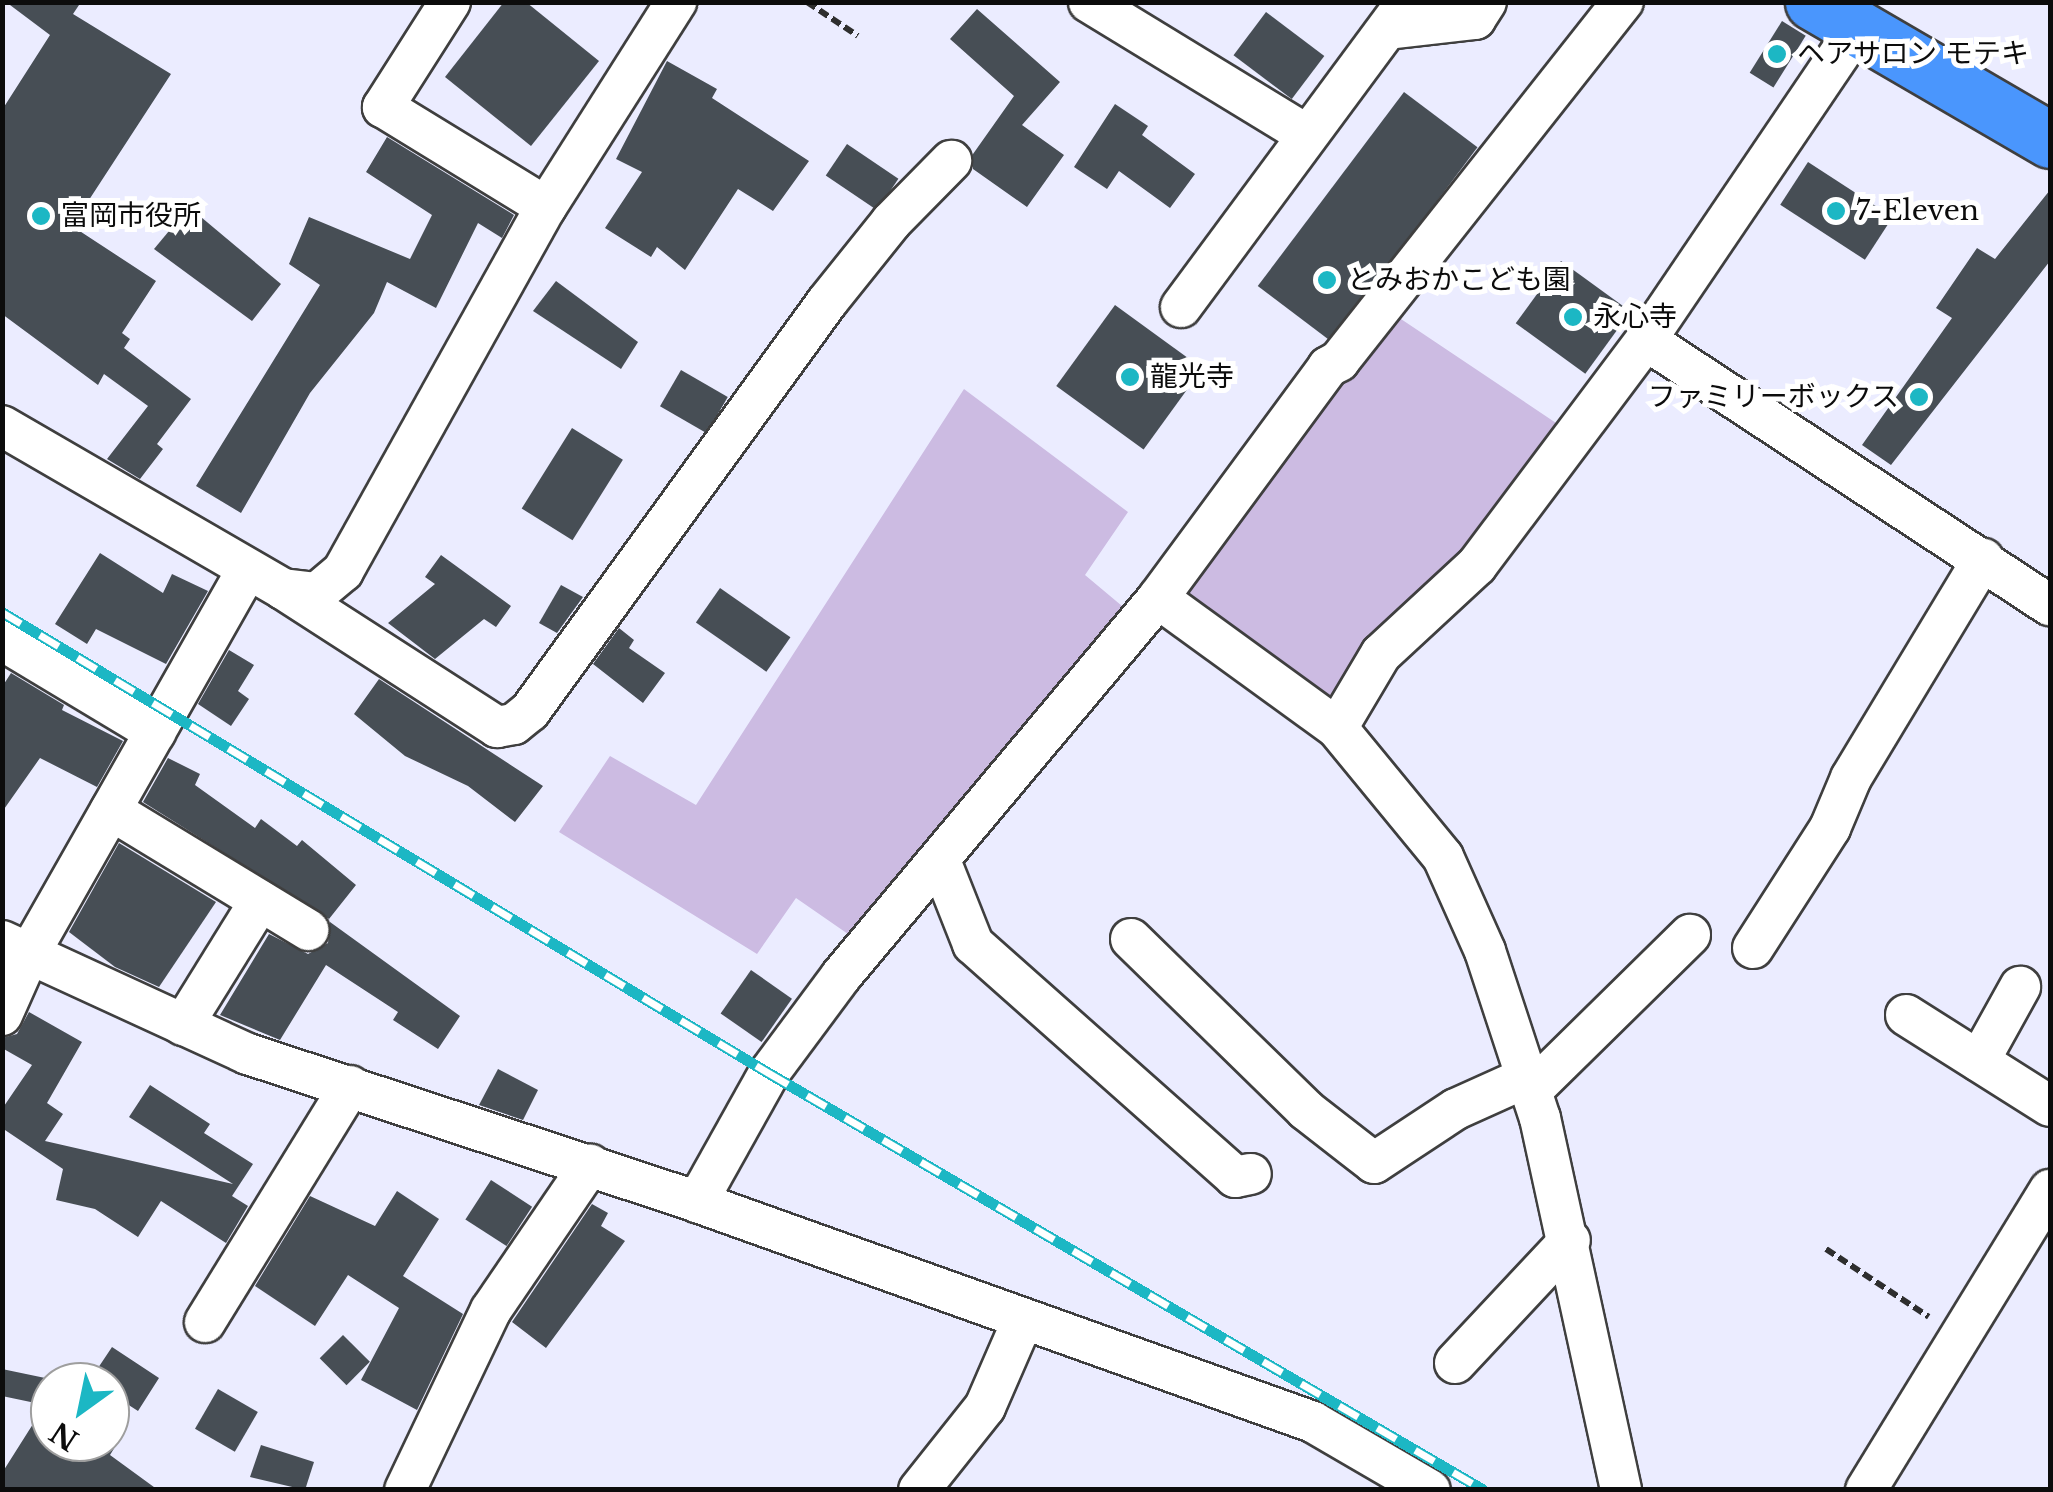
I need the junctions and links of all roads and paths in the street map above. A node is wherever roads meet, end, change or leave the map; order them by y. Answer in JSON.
{"nodes":[{"id":1,"x":450,"y":2,"type":"edge"},
{"id":2,"x":676,"y":2,"type":"edge"},
{"id":3,"x":807,"y":2,"type":"edge"},
{"id":4,"x":1089,"y":2,"type":"edge"},
{"id":5,"x":1486,"y":2,"type":"edge"},
{"id":6,"x":1623,"y":2,"type":"edge"},
{"id":7,"x":1836,"y":15,"type":"edge"},
{"id":8,"x":1397,"y":16,"type":"edge"},
{"id":9,"x":858,"y":36,"type":"dead end"},
{"id":10,"x":1305,"y":134,"type":"junction"},
{"id":11,"x":2049,"y":135,"type":"edge"},
{"id":12,"x":951,"y":160,"type":"dead end"},
{"id":13,"x":546,"y":207,"type":"junction"},
{"id":14,"x":1181,"y":307,"type":"dead end"},
{"id":15,"x":1646,"y":340,"type":"junction"},
{"id":16,"x":2,"y":426,"type":"edge"},
{"id":17,"x":1983,"y":558,"type":"junction"},
{"id":18,"x":247,"y":570,"type":"junction"},
{"id":19,"x":283,"y":589,"type":"junction"},
{"id":20,"x":1158,"y":598,"type":"junction"},
{"id":21,"x":2050,"y":604,"type":"edge"},
{"id":22,"x":8,"y":657,"type":"edge"},
{"id":23,"x":1337,"y":728,"type":"junction"},
{"id":24,"x":155,"y":732,"type":"junction"},
{"id":25,"x":111,"y":810,"type":"junction"},
{"id":26,"x":941,"y":863,"type":"junction"},
{"id":27,"x":260,"y":900,"type":"junction"},
{"id":28,"x":308,"y":930,"type":"dead end"},
{"id":29,"x":1690,"y":936,"type":"dead end"},
{"id":30,"x":1131,"y":938,"type":"dead end"},
{"id":31,"x":16,"y":948,"type":"edge"},
{"id":32,"x":1753,"y":948,"type":"dead end"},
{"id":33,"x":2020,"y":988,"type":"dead end"},
{"id":34,"x":2,"y":1015,"type":"edge"},
{"id":35,"x":1906,"y":1015,"type":"dead end"},
{"id":36,"x":184,"y":1025,"type":"junction"},
{"id":37,"x":1979,"y":1062,"type":"junction"},
{"id":38,"x":1529,"y":1084,"type":"junction"},
{"id":39,"x":350,"y":1086,"type":"junction"},
{"id":40,"x":2050,"y":1106,"type":"edge"},
{"id":41,"x":590,"y":1166,"type":"junction"},
{"id":42,"x":1251,"y":1174,"type":"dead end"},
{"id":43,"x":2050,"y":1190,"type":"edge"},
{"id":44,"x":697,"y":1202,"type":"junction"},
{"id":45,"x":1570,"y":1240,"type":"junction"},
{"id":46,"x":1826,"y":1249,"type":"dead end"},
{"id":47,"x":205,"y":1322,"type":"dead end"},
{"id":48,"x":1022,"y":1322,"type":"junction"},
{"id":49,"x":1960,"y":1336,"type":"junction"},
{"id":50,"x":1455,"y":1363,"type":"dead end"},
{"id":51,"x":405,"y":1490,"type":"edge"},
{"id":52,"x":919,"y":1490,"type":"edge"},
{"id":53,"x":1430,"y":1490,"type":"edge"},
{"id":54,"x":1621,"y":1490,"type":"edge"},
{"id":55,"x":1866,"y":1490,"type":"edge"}],
"edges":[{"from":1,"to":13,"type":"street"},
{"from":2,"to":13,"type":"street"},
{"from":3,"to":9,"type":"path"},
{"from":4,"to":10,"type":"street"},
{"from":5,"to":8,"type":"street"},
{"from":6,"to":20,"type":"street"},
{"from":7,"to":11,"type":"highway"},
{"from":7,"to":15,"type":"street"},
{"from":8,"to":10,"type":"street"},
{"from":10,"to":14,"type":"street"},
{"from":12,"to":19,"type":"street"},
{"from":13,"to":19,"type":"street"},
{"from":15,"to":17,"type":"street"},
{"from":15,"to":23,"type":"street"},
{"from":16,"to":18,"type":"street"},
{"from":17,"to":21,"type":"street"},
{"from":17,"to":32,"type":"street"},
{"from":18,"to":19,"type":"street"},
{"from":18,"to":24,"type":"street"},
{"from":20,"to":23,"type":"street"},
{"from":20,"to":26,"type":"street"},
{"from":22,"to":24,"type":"street"},
{"from":23,"to":38,"type":"street"},
{"from":24,"to":25,"type":"street"},
{"from":25,"to":27,"type":"street"},
{"from":25,"to":31,"type":"street"},
{"from":26,"to":42,"type":"street"},
{"from":26,"to":44,"type":"street"},
{"from":27,"to":28,"type":"street"},
{"from":27,"to":36,"type":"street"},
{"from":29,"to":38,"type":"street"},
{"from":30,"to":38,"type":"street"},
{"from":31,"to":34,"type":"street"},
{"from":31,"to":36,"type":"street"},
{"from":33,"to":37,"type":"street"},
{"from":35,"to":37,"type":"street"},
{"from":36,"to":39,"type":"street"},
{"from":37,"to":40,"type":"street"},
{"from":38,"to":45,"type":"street"},
{"from":39,"to":41,"type":"street"},
{"from":39,"to":47,"type":"street"},
{"from":41,"to":44,"type":"street"},
{"from":41,"to":51,"type":"street"},
{"from":43,"to":49,"type":"street"},
{"from":44,"to":48,"type":"street"},
{"from":45,"to":50,"type":"street"},
{"from":45,"to":54,"type":"street"},
{"from":46,"to":49,"type":"path"},
{"from":48,"to":52,"type":"street"},
{"from":48,"to":53,"type":"street"},
{"from":49,"to":55,"type":"street"}]}
